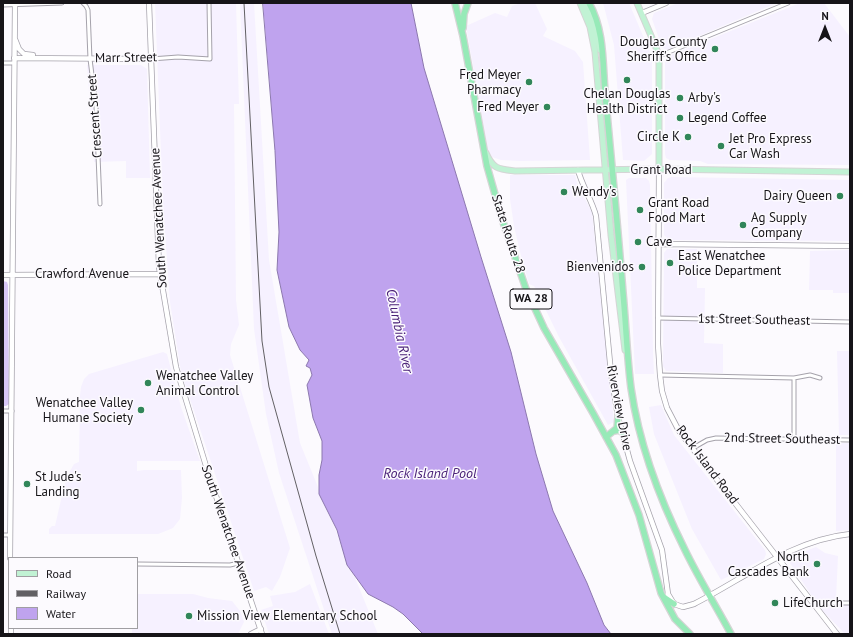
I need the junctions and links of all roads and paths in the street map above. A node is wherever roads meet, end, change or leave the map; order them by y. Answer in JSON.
{"nodes":[{"id":1,"x":62,"y":3,"type":"edge"},
{"id":2,"x":149,"y":3,"type":"edge"},
{"id":3,"x":208,"y":3,"type":"edge"},
{"id":4,"x":455,"y":3,"type":"edge"},
{"id":5,"x":468,"y":3,"type":"edge"},
{"id":6,"x":580,"y":3,"type":"edge"},
{"id":7,"x":585,"y":3,"type":"edge"},
{"id":8,"x":589,"y":3,"type":"edge"},
{"id":9,"x":637,"y":3,"type":"edge"},
{"id":10,"x":666,"y":3,"type":"edge"},
{"id":11,"x":788,"y":3,"type":"edge"},
{"id":12,"x":15,"y":4,"type":"edge"},
{"id":13,"x":84,"y":4,"type":"edge"},
{"id":14,"x":3,"y":5,"type":"edge"},
{"id":15,"x":642,"y":13,"type":"junction"},
{"id":16,"x":463,"y":36,"type":"junction"},
{"id":17,"x":15,"y":38,"type":"junction"},
{"id":18,"x":659,"y":56,"type":"junction"},
{"id":19,"x":42,"y":58,"type":"junction"},
{"id":20,"x":90,"y":59,"type":"junction"},
{"id":21,"x":14,"y":60,"type":"junction"},
{"id":22,"x":151,"y":60,"type":"junction"},
{"id":23,"x":3,"y":63,"type":"edge"},
{"id":24,"x":603,"y":77,"type":"junction"},
{"id":25,"x":484,"y":149,"type":"junction"},
{"id":26,"x":659,"y":169,"type":"junction"},
{"id":27,"x":578,"y":170,"type":"junction"},
{"id":28,"x":606,"y":170,"type":"junction"},
{"id":29,"x":613,"y":170,"type":"junction"},
{"id":30,"x":850,"y":172,"type":"edge"},
{"id":31,"x":100,"y":204,"type":"dead end"},
{"id":32,"x":659,"y":244,"type":"junction"},
{"id":33,"x":850,"y":246,"type":"edge"},
{"id":34,"x":13,"y":274,"type":"junction"},
{"id":35,"x":160,"y":274,"type":"junction"},
{"id":36,"x":3,"y":275,"type":"edge"},
{"id":37,"x":658,"y":318,"type":"junction"},
{"id":38,"x":850,"y":322,"type":"edge"},
{"id":39,"x":629,"y":367,"type":"junction"},
{"id":40,"x":660,"y":375,"type":"junction"},
{"id":41,"x":794,"y":378,"type":"junction"},
{"id":42,"x":820,"y":378,"type":"dead end"},
{"id":43,"x":3,"y":411,"type":"edge"},
{"id":44,"x":12,"y":411,"type":"junction"},
{"id":45,"x":618,"y":417,"type":"junction"},
{"id":46,"x":614,"y":431,"type":"junction"},
{"id":47,"x":623,"y":433,"type":"junction"},
{"id":48,"x":606,"y":437,"type":"junction"},
{"id":49,"x":794,"y":439,"type":"junction"},
{"id":50,"x":850,"y":440,"type":"edge"},
{"id":51,"x":693,"y":448,"type":"junction"},
{"id":52,"x":850,"y":534,"type":"edge"},
{"id":53,"x":3,"y":535,"type":"edge"},
{"id":54,"x":10,"y":535,"type":"junction"},
{"id":55,"x":10,"y":557,"type":"edge"},
{"id":56,"x":778,"y":557,"type":"junction"},
{"id":57,"x":239,"y":563,"type":"junction"},
{"id":58,"x":138,"y":564,"type":"edge"},
{"id":59,"x":661,"y":593,"type":"junction"},
{"id":60,"x":710,"y":596,"type":"junction"},
{"id":61,"x":813,"y":603,"type":"junction"},
{"id":62,"x":674,"y":604,"type":"junction"},
{"id":63,"x":850,"y":604,"type":"edge"},
{"id":64,"x":261,"y":632,"type":"edge"},
{"id":65,"x":251,"y":634,"type":"edge"},
{"id":66,"x":690,"y":634,"type":"edge"},
{"id":67,"x":731,"y":634,"type":"edge"},
{"id":68,"x":837,"y":634,"type":"edge"}],
"edges":[{"from":1,"to":12,"type":"street"},
{"from":2,"to":22,"type":"main road","name":"South Wenatchee Avenue"},
{"from":3,"to":22,"type":"street","name":"Marr Street"},
{"from":4,"to":16,"type":"highway","name":"State Route 28","number":"WA 28"},
{"from":5,"to":16,"type":"highway"},
{"from":6,"to":28,"type":"main road"},
{"from":7,"to":24,"type":"main road"},
{"from":8,"to":24,"type":"highway"},
{"from":9,"to":15,"type":"main road"},
{"from":10,"to":15,"type":"main road"},
{"from":11,"to":18,"type":"street"},
{"from":12,"to":14,"type":"street"},
{"from":12,"to":17,"type":"main road"},
{"from":13,"to":20,"type":"street","name":"Crescent Street"},
{"from":15,"to":18,"type":"main road"},
{"from":16,"to":25,"type":"highway","name":"State Route 28","number":"WA 28"},
{"from":17,"to":19,"type":"main road","name":"Marr Street"},
{"from":17,"to":21,"type":"main road"},
{"from":18,"to":26,"type":"main road"},
{"from":19,"to":20,"type":"main road","name":"Marr Street"},
{"from":19,"to":21,"type":"main road","name":"Marr Street"},
{"from":20,"to":22,"type":"main road","name":"Marr Street"},
{"from":20,"to":31,"type":"street","name":"Crescent Street"},
{"from":21,"to":23,"type":"street","name":"Marr Street"},
{"from":21,"to":34,"type":"main road"},
{"from":22,"to":35,"type":"main road","name":"South Wenatchee Avenue"},
{"from":24,"to":29,"type":"highway"},
{"from":25,"to":27,"type":"main road","name":"Grant Road"},
{"from":25,"to":48,"type":"highway","name":"State Route 28","number":"WA 28"},
{"from":26,"to":29,"type":"main road","name":"Grant Road"},
{"from":26,"to":30,"type":"main road","name":"Grant Road"},
{"from":26,"to":32,"type":"main road","name":"Rock Island Road"},
{"from":27,"to":28,"type":"main road","name":"Grant Road"},
{"from":27,"to":45,"type":"main road","name":"Riverview Drive"},
{"from":28,"to":29,"type":"main road","name":"Grant Road"},
{"from":28,"to":39,"type":"main road"},
{"from":29,"to":39,"type":"highway"},
{"from":32,"to":33,"type":"main road"},
{"from":32,"to":37,"type":"main road","name":"Rock Island Road"},
{"from":34,"to":35,"type":"main road","name":"Crawford Avenue"},
{"from":34,"to":36,"type":"main road","name":"Crawford Avenue"},
{"from":34,"to":44,"type":"main road"},
{"from":35,"to":57,"type":"main road","name":"South Wenatchee Avenue"},
{"from":37,"to":38,"type":"street","name":"1st Street Southeast"},
{"from":37,"to":40,"type":"main road","name":"Rock Island Road"},
{"from":39,"to":60,"type":"highway"},
{"from":40,"to":41,"type":"street"},
{"from":40,"to":51,"type":"main road","name":"Rock Island Road"},
{"from":41,"to":42,"type":"street"},
{"from":41,"to":49,"type":"street"},
{"from":43,"to":44,"type":"street"},
{"from":44,"to":54,"type":"main road"},
{"from":45,"to":46,"type":"highway"},
{"from":45,"to":47,"type":"main road","name":"Riverview Drive"},
{"from":46,"to":47,"type":"highway"},
{"from":46,"to":48,"type":"highway"},
{"from":47,"to":62,"type":"main road","name":"Riverview Drive"},
{"from":48,"to":59,"type":"highway","name":"State Route 28","number":"WA 28"},
{"from":49,"to":50,"type":"street","name":"2nd Street Southeast"},
{"from":49,"to":51,"type":"street","name":"2nd Street Southeast"},
{"from":51,"to":56,"type":"main road","name":"Rock Island Road"},
{"from":52,"to":56,"type":"main road"},
{"from":53,"to":54,"type":"street"},
{"from":54,"to":55,"type":"main road"},
{"from":56,"to":60,"type":"main road"},
{"from":56,"to":61,"type":"main road","name":"Rock Island Road"},
{"from":57,"to":58,"type":"street"},
{"from":57,"to":64,"type":"main road","name":"South Wenatchee Avenue"},
{"from":59,"to":62,"type":"highway"},
{"from":59,"to":66,"type":"highway","number":"WA 28"},
{"from":60,"to":62,"type":"main road"},
{"from":60,"to":67,"type":"highway"},
{"from":61,"to":63,"type":"street"},
{"from":61,"to":68,"type":"main road","name":"Rock Island Road"},
{"from":64,"to":65,"type":"main road"}]}
